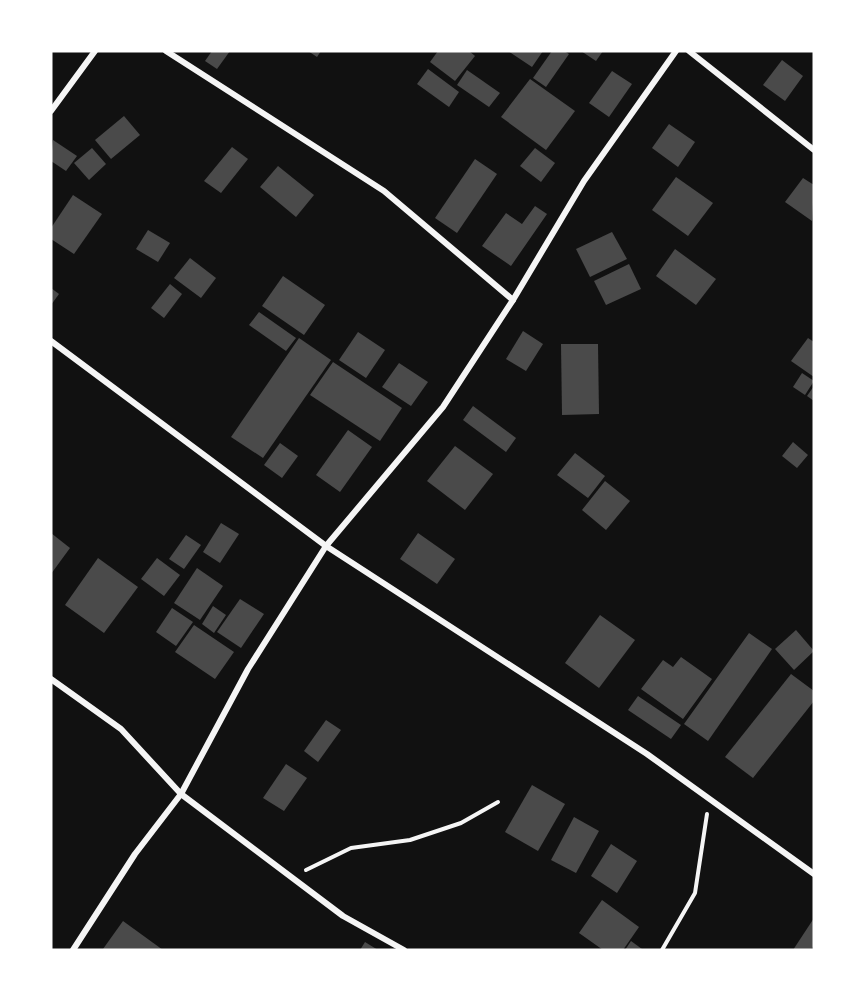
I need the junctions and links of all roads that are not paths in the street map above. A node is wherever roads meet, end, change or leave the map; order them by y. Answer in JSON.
{"nodes":[{"id":1,"x":95,"y":51,"type":"edge"},
{"id":2,"x":166,"y":51,"type":"edge"},
{"id":3,"x":676,"y":51,"type":"edge"},
{"id":4,"x":689,"y":51,"type":"edge"},
{"id":5,"x":51,"y":111,"type":"edge"},
{"id":6,"x":814,"y":150,"type":"edge"},
{"id":7,"x":513,"y":300,"type":"junction"},
{"id":8,"x":51,"y":342,"type":"edge"},
{"id":9,"x":326,"y":546,"type":"junction"},
{"id":10,"x":51,"y":679,"type":"edge"},
{"id":11,"x":181,"y":794,"type":"junction"},
{"id":12,"x":814,"y":874,"type":"edge"},
{"id":13,"x":73,"y":950,"type":"edge"},
{"id":14,"x":404,"y":950,"type":"edge"}],
"edges":[{"from":1,"to":5,"type":"street"},
{"from":2,"to":7,"type":"street"},
{"from":3,"to":7,"type":"street"},
{"from":4,"to":6,"type":"street"},
{"from":7,"to":9,"type":"street"},
{"from":8,"to":9,"type":"street"},
{"from":9,"to":11,"type":"street"},
{"from":9,"to":12,"type":"street"},
{"from":10,"to":11,"type":"street"},
{"from":11,"to":13,"type":"street"},
{"from":11,"to":14,"type":"street"}]}
